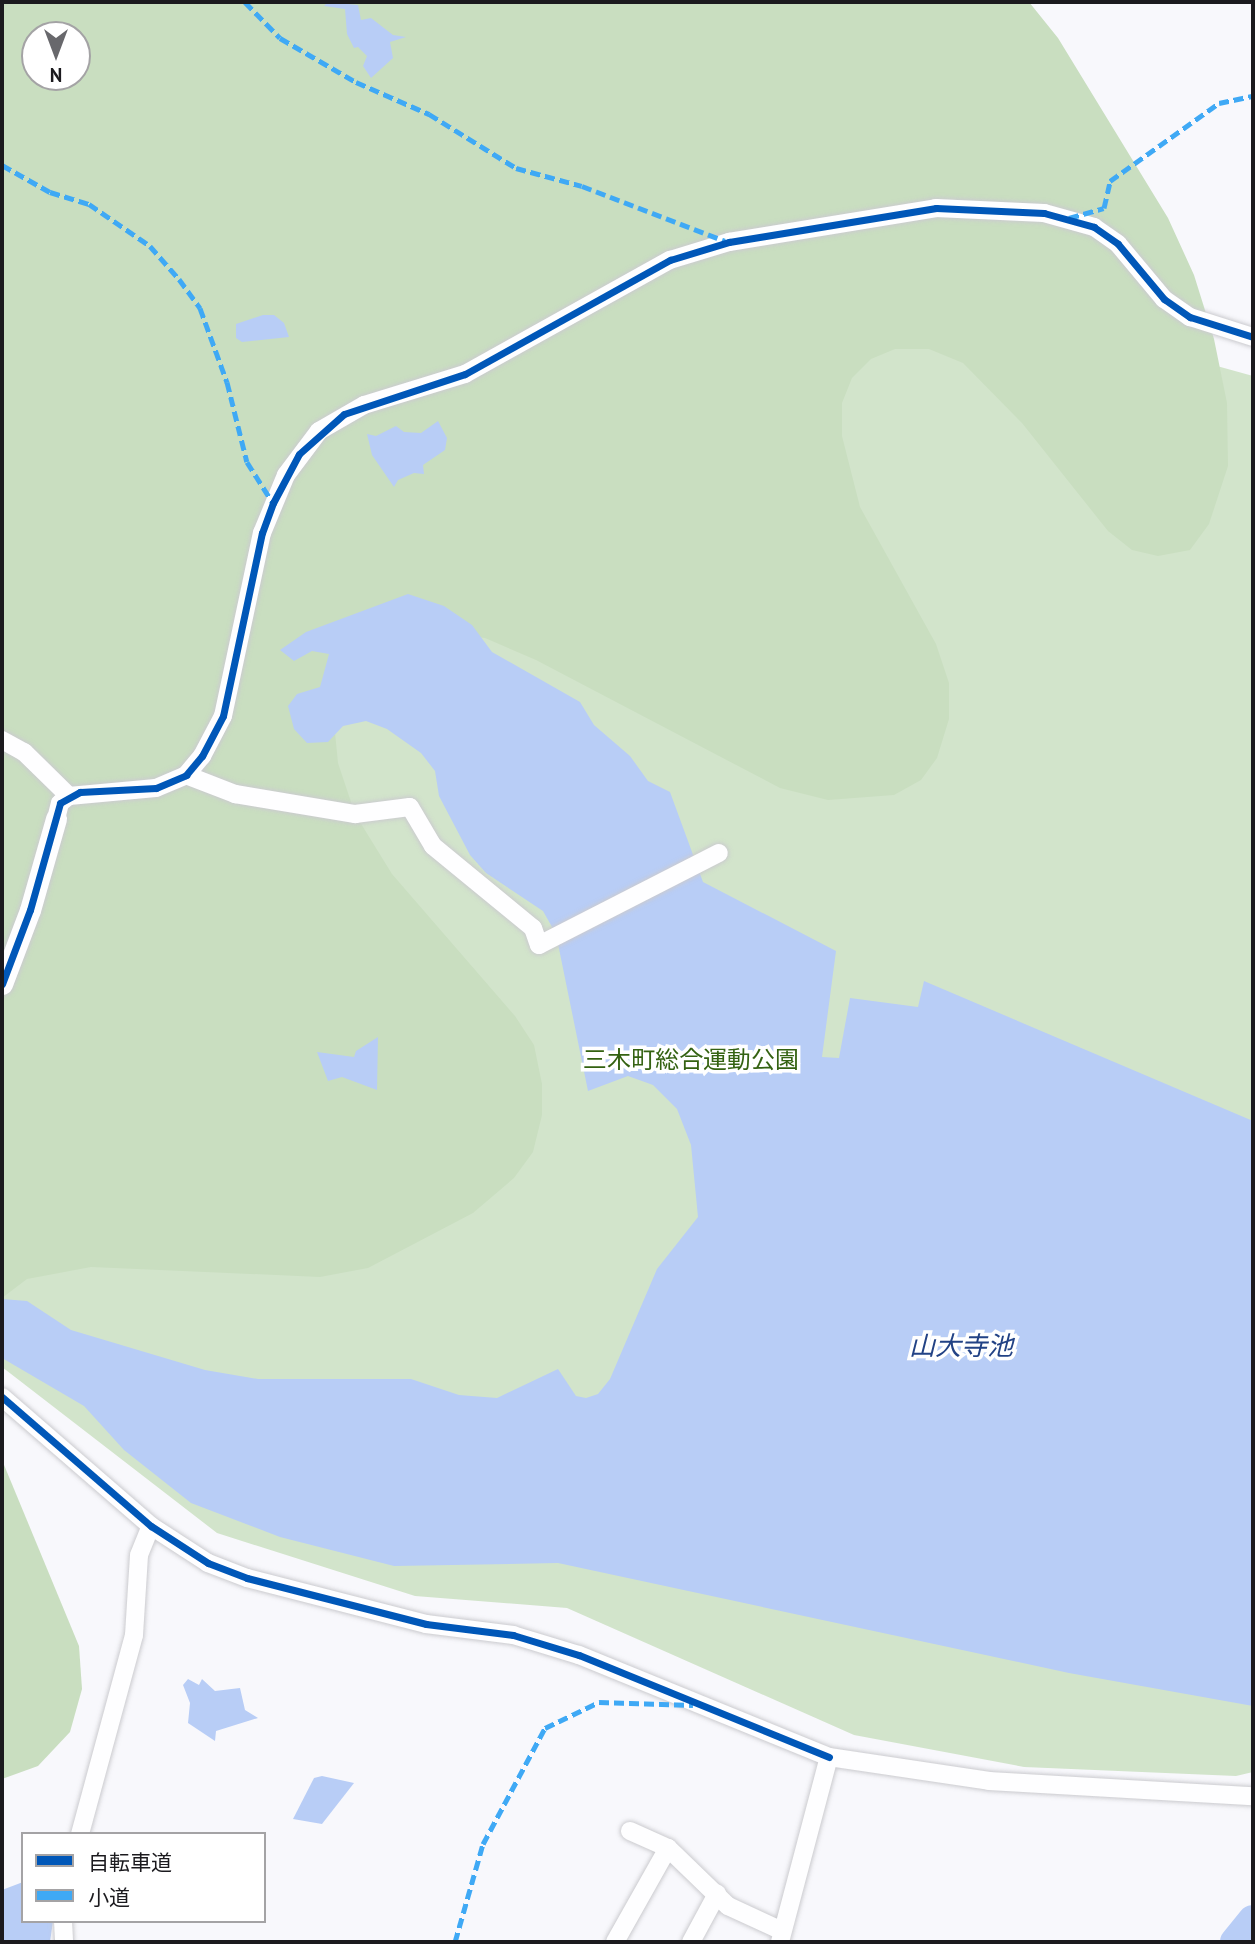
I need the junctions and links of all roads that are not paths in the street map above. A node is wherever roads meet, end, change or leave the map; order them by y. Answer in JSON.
{"nodes":[{"id":1,"x":1253,"y":337,"type":"edge"},
{"id":2,"x":2,"y":740,"type":"edge"},
{"id":3,"x":186,"y":775,"type":"junction"},
{"id":4,"x":69,"y":796,"type":"junction"},
{"id":5,"x":56,"y":819,"type":"joint"},
{"id":6,"x":719,"y":853,"type":"dead end"},
{"id":7,"x":2,"y":984,"type":"edge"},
{"id":8,"x":2,"y":1397,"type":"edge"},
{"id":9,"x":151,"y":1525,"type":"junction"},
{"id":10,"x":829,"y":1757,"type":"junction"},
{"id":11,"x":1253,"y":1796,"type":"edge"},
{"id":12,"x":630,"y":1831,"type":"dead end"},
{"id":13,"x":81,"y":1832,"type":"edge"},
{"id":14,"x":668,"y":1848,"type":"junction"},
{"id":15,"x":717,"y":1894,"type":"junction"},
{"id":16,"x":63,"y":1923,"type":"edge"},
{"id":17,"x":781,"y":1937,"type":"edge"},
{"id":18,"x":64,"y":1942,"type":"edge"},
{"id":19,"x":615,"y":1942,"type":"edge"},
{"id":20,"x":691,"y":1942,"type":"edge"}],
"edges":[{"from":1,"to":3,"type":"street"},
{"from":2,"to":4,"type":"street"},
{"from":3,"to":4,"type":"street"},
{"from":3,"to":6,"type":"street"},
{"from":4,"to":5,"type":"street"},
{"from":5,"to":7,"type":"street"},
{"from":8,"to":9,"type":"street"},
{"from":9,"to":10,"type":"street"},
{"from":9,"to":13,"type":"street"},
{"from":10,"to":11,"type":"street"},
{"from":10,"to":17,"type":"street"},
{"from":12,"to":14,"type":"street"},
{"from":14,"to":15,"type":"street"},
{"from":14,"to":19,"type":"street"},
{"from":15,"to":17,"type":"street"},
{"from":15,"to":20,"type":"street"},
{"from":16,"to":18,"type":"street"}]}
